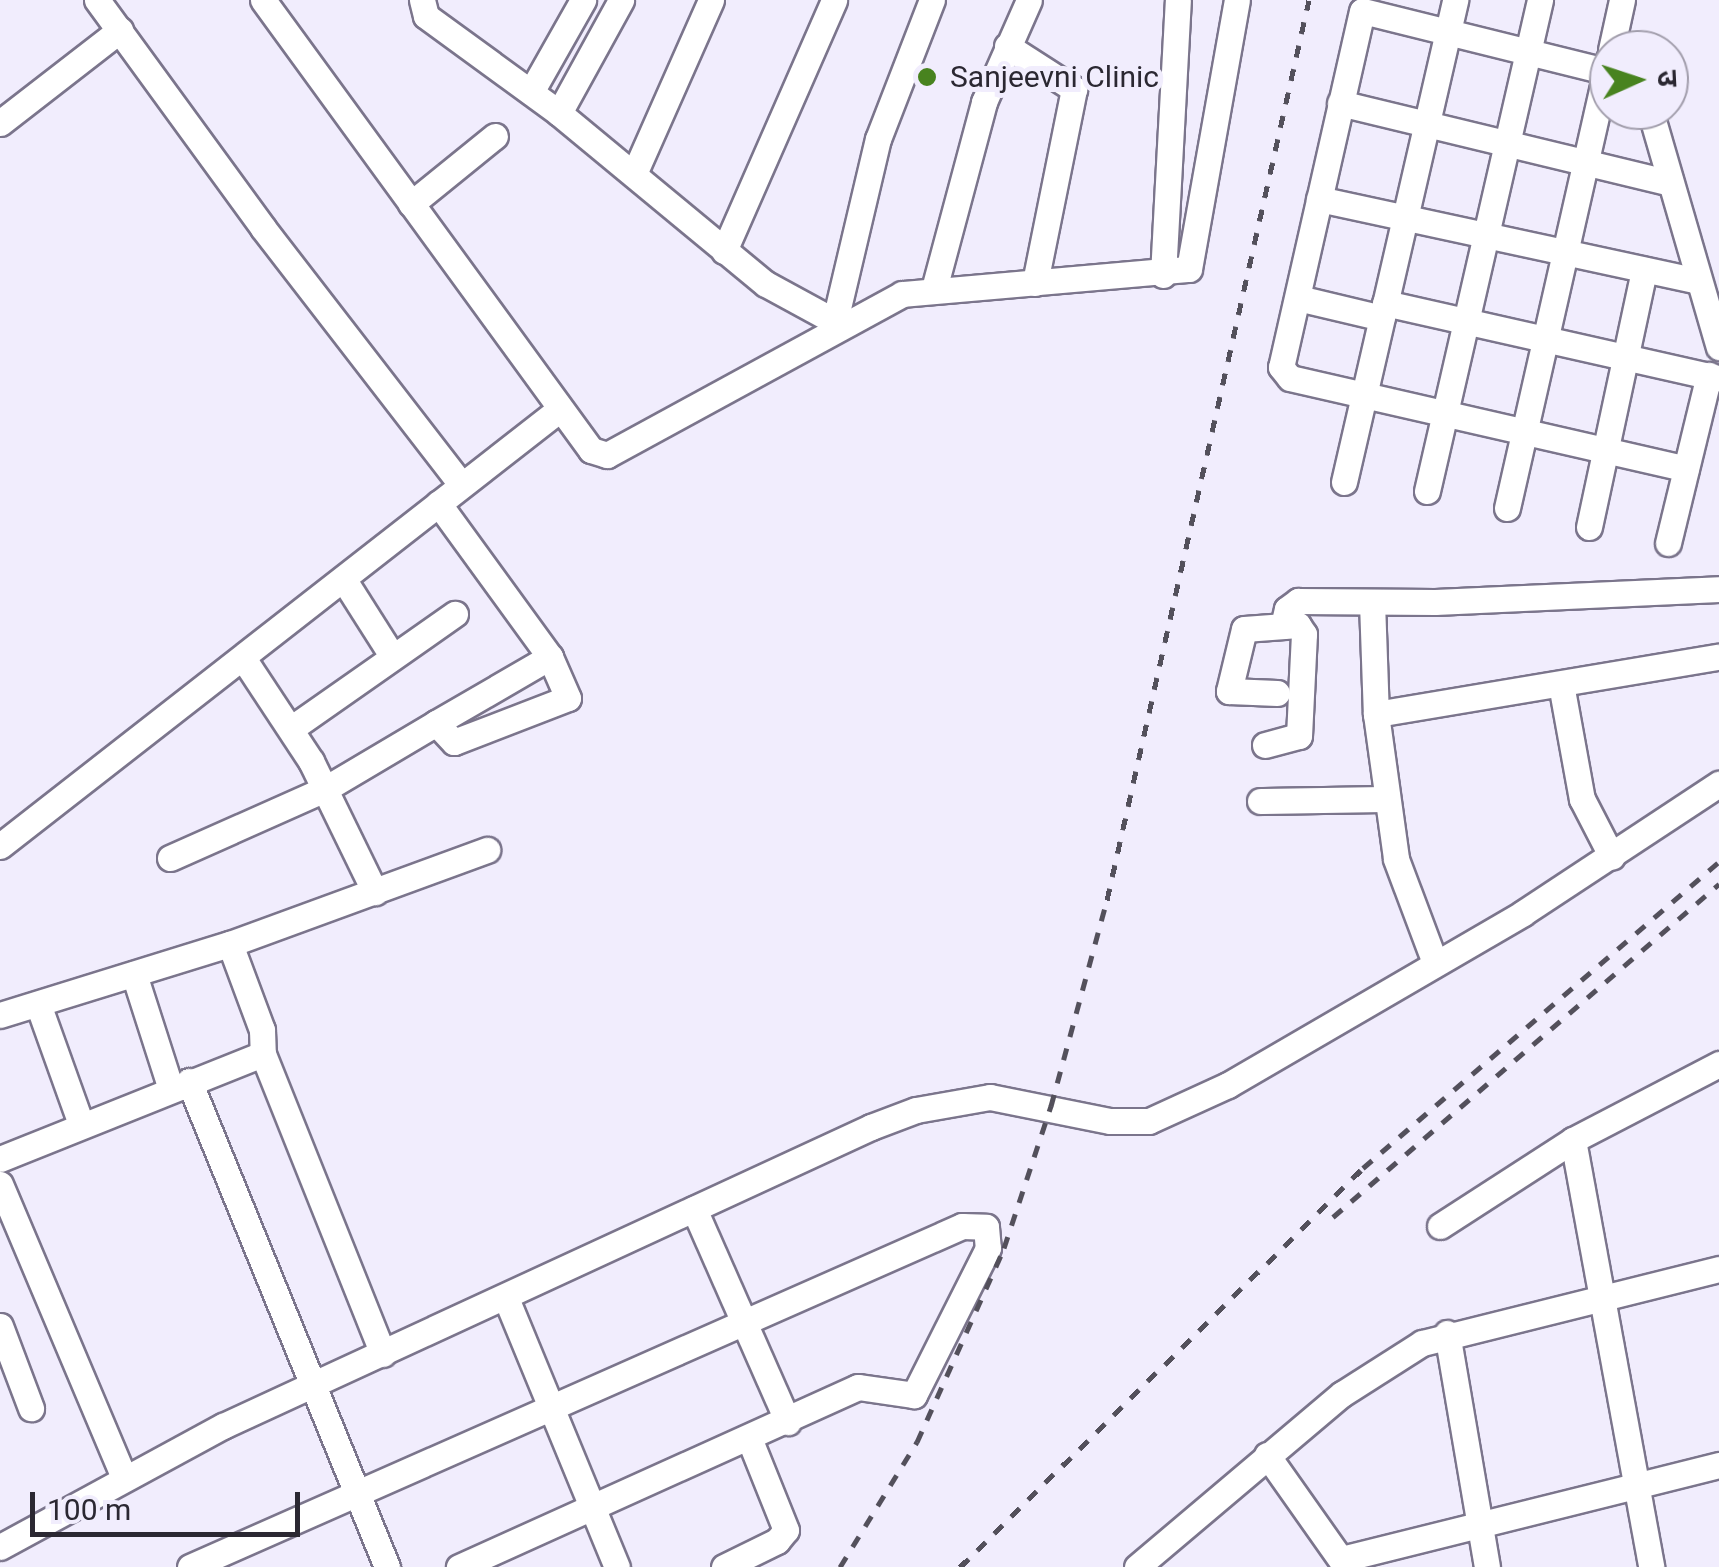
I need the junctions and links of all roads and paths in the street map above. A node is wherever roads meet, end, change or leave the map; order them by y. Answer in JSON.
{"nodes":[{"id":1,"x":97,"y":0,"type":"edge"},
{"id":2,"x":263,"y":0,"type":"edge"},
{"id":3,"x":422,"y":0,"type":"edge"},
{"id":4,"x":583,"y":0,"type":"edge"},
{"id":5,"x":621,"y":0,"type":"edge"},
{"id":6,"x":712,"y":0,"type":"edge"},
{"id":7,"x":834,"y":0,"type":"edge"},
{"id":8,"x":1029,"y":0,"type":"edge"},
{"id":9,"x":1178,"y":0,"type":"edge"},
{"id":10,"x":1237,"y":0,"type":"edge"},
{"id":11,"x":1455,"y":0,"type":"edge"},
{"id":12,"x":1540,"y":0,"type":"edge"},
{"id":13,"x":925,"y":2,"type":"edge"},
{"id":14,"x":1621,"y":4,"type":"edge"},
{"id":15,"x":120,"y":30,"type":"junction"},
{"id":16,"x":1448,"y":30,"type":"junction"},
{"id":17,"x":1616,"y":30,"type":"edge"},
{"id":18,"x":1628,"y":30,"type":"edge"},
{"id":19,"x":1007,"y":46,"type":"junction"},
{"id":20,"x":1528,"y":51,"type":"junction"},
{"id":21,"x":1589,"y":60,"type":"edge"},
{"id":22,"x":531,"y":92,"type":"junction"},
{"id":23,"x":1340,"y":103,"type":"junction"},
{"id":24,"x":559,"y":113,"type":"junction"},
{"id":25,"x":0,"y":123,"type":"edge"},
{"id":26,"x":1426,"y":124,"type":"junction"},
{"id":27,"x":1593,"y":130,"type":"edge"},
{"id":28,"x":1655,"y":130,"type":"edge"},
{"id":29,"x":495,"y":136,"type":"dead end"},
{"id":30,"x":1507,"y":143,"type":"junction"},
{"id":31,"x":1585,"y":162,"type":"junction"},
{"id":32,"x":634,"y":174,"type":"junction"},
{"id":33,"x":1670,"y":183,"type":"junction"},
{"id":34,"x":1319,"y":199,"type":"junction"},
{"id":35,"x":411,"y":204,"type":"junction"},
{"id":36,"x":1405,"y":217,"type":"junction"},
{"id":37,"x":1486,"y":235,"type":"junction"},
{"id":38,"x":724,"y":250,"type":"junction"},
{"id":39,"x":1565,"y":252,"type":"junction"},
{"id":40,"x":1644,"y":270,"type":"junction"},
{"id":41,"x":1163,"y":275,"type":"junction"},
{"id":42,"x":1698,"y":282,"type":"junction"},
{"id":43,"x":1035,"y":283,"type":"junction"},
{"id":44,"x":934,"y":289,"type":"junction"},
{"id":45,"x":1298,"y":298,"type":"junction"},
{"id":46,"x":1384,"y":310,"type":"junction"},
{"id":47,"x":1714,"y":316,"type":"edge"},
{"id":48,"x":1466,"y":321,"type":"junction"},
{"id":49,"x":834,"y":325,"type":"junction"},
{"id":50,"x":1545,"y":338,"type":"junction"},
{"id":51,"x":1719,"y":347,"type":"edge"},
{"id":52,"x":1626,"y":356,"type":"junction"},
{"id":53,"x":1714,"y":376,"type":"edge"},
{"id":54,"x":1365,"y":393,"type":"junction"},
{"id":55,"x":560,"y":409,"type":"junction"},
{"id":56,"x":1445,"y":412,"type":"junction"},
{"id":57,"x":1525,"y":431,"type":"junction"},
{"id":58,"x":1605,"y":450,"type":"junction"},
{"id":59,"x":1686,"y":469,"type":"junction"},
{"id":60,"x":1344,"y":482,"type":"dead end"},
{"id":61,"x":461,"y":484,"type":"junction"},
{"id":62,"x":1426,"y":490,"type":"dead end"},
{"id":63,"x":438,"y":503,"type":"junction"},
{"id":64,"x":1507,"y":508,"type":"dead end"},
{"id":65,"x":1588,"y":527,"type":"dead end"},
{"id":66,"x":1668,"y":543,"type":"dead end"},
{"id":67,"x":344,"y":580,"type":"junction"},
{"id":68,"x":1719,"y":588,"type":"edge"},
{"id":69,"x":1372,"y":602,"type":"junction"},
{"id":70,"x":455,"y":614,"type":"dead end"},
{"id":71,"x":1283,"y":626,"type":"junction"},
{"id":72,"x":391,"y":654,"type":"junction"},
{"id":73,"x":550,"y":657,"type":"junction"},
{"id":74,"x":1718,"y":657,"type":"edge"},
{"id":75,"x":245,"y":661,"type":"junction"},
{"id":76,"x":1561,"y":684,"type":"junction"},
{"id":77,"x":1278,"y":693,"type":"dead end"},
{"id":78,"x":1376,"y":714,"type":"junction"},
{"id":79,"x":436,"y":724,"type":"junction"},
{"id":80,"x":292,"y":728,"type":"junction"},
{"id":81,"x":1265,"y":746,"type":"dead end"},
{"id":82,"x":1719,"y":784,"type":"edge"},
{"id":83,"x":325,"y":789,"type":"junction"},
{"id":84,"x":1386,"y":799,"type":"junction"},
{"id":85,"x":1260,"y":801,"type":"dead end"},
{"id":86,"x":0,"y":846,"type":"edge"},
{"id":87,"x":487,"y":850,"type":"dead end"},
{"id":88,"x":170,"y":858,"type":"dead end"},
{"id":89,"x":1612,"y":858,"type":"junction"},
{"id":90,"x":374,"y":892,"type":"junction"},
{"id":91,"x":230,"y":944,"type":"junction"},
{"id":92,"x":1434,"y":964,"type":"junction"},
{"id":93,"x":134,"y":974,"type":"junction"},
{"id":94,"x":38,"y":1004,"type":"junction"},
{"id":95,"x":0,"y":1016,"type":"edge"},
{"id":96,"x":263,"y":1054,"type":"junction"},
{"id":97,"x":1719,"y":1064,"type":"edge"},
{"id":98,"x":180,"y":1085,"type":"junction"},
{"id":99,"x":81,"y":1124,"type":"junction"},
{"id":100,"x":1572,"y":1140,"type":"junction"},
{"id":101,"x":0,"y":1160,"type":"edge"},
{"id":102,"x":0,"y":1184,"type":"edge"},
{"id":103,"x":694,"y":1209,"type":"junction"},
{"id":104,"x":1440,"y":1226,"type":"dead end"},
{"id":105,"x":1719,"y":1270,"type":"edge"},
{"id":106,"x":506,"y":1298,"type":"junction"},
{"id":107,"x":1606,"y":1302,"type":"junction"},
{"id":108,"x":744,"y":1322,"type":"junction"},
{"id":109,"x":0,"y":1326,"type":"edge"},
{"id":110,"x":1447,"y":1333,"type":"junction"},
{"id":111,"x":383,"y":1354,"type":"junction"},
{"id":112,"x":313,"y":1385,"type":"junction"},
{"id":113,"x":550,"y":1407,"type":"junction"},
{"id":114,"x":31,"y":1408,"type":"dead end"},
{"id":115,"x":788,"y":1422,"type":"junction"},
{"id":116,"x":750,"y":1438,"type":"junction"},
{"id":117,"x":1267,"y":1455,"type":"junction"},
{"id":118,"x":1719,"y":1465,"type":"edge"},
{"id":119,"x":123,"y":1475,"type":"junction"},
{"id":120,"x":1637,"y":1486,"type":"junction"},
{"id":121,"x":356,"y":1492,"type":"junction"},
{"id":122,"x":592,"y":1508,"type":"junction"},
{"id":123,"x":1479,"y":1524,"type":"junction"},
{"id":124,"x":0,"y":1548,"type":"edge"},
{"id":125,"x":1344,"y":1563,"type":"edge"},
{"id":126,"x":190,"y":1567,"type":"edge"},
{"id":127,"x":387,"y":1567,"type":"edge"},
{"id":128,"x":459,"y":1567,"type":"edge"},
{"id":129,"x":617,"y":1567,"type":"edge"},
{"id":130,"x":724,"y":1567,"type":"edge"},
{"id":131,"x":1137,"y":1567,"type":"edge"},
{"id":132,"x":1487,"y":1567,"type":"edge"},
{"id":133,"x":1651,"y":1567,"type":"edge"}],
"edges":[{"from":1,"to":15,"type":"street"},
{"from":2,"to":35,"type":"street"},
{"from":3,"to":22,"type":"street"},
{"from":4,"to":22,"type":"street"},
{"from":5,"to":24,"type":"street"},
{"from":6,"to":32,"type":"street"},
{"from":7,"to":38,"type":"street"},
{"from":8,"to":19,"type":"street"},
{"from":9,"to":41,"type":"street"},
{"from":10,"to":41,"type":"street"},
{"from":11,"to":16,"type":"street"},
{"from":12,"to":20,"type":"street"},
{"from":13,"to":49,"type":"street"},
{"from":14,"to":17,"type":"street"},
{"from":14,"to":18,"type":"street"},
{"from":15,"to":25,"type":"street"},
{"from":15,"to":61,"type":"street"},
{"from":16,"to":20,"type":"street"},
{"from":16,"to":23,"type":"street"},
{"from":16,"to":26,"type":"street"},
{"from":19,"to":43,"type":"street"},
{"from":19,"to":44,"type":"street"},
{"from":20,"to":21,"type":"street"},
{"from":20,"to":30,"type":"street"},
{"from":22,"to":24,"type":"street"},
{"from":23,"to":26,"type":"street"},
{"from":23,"to":34,"type":"street"},
{"from":24,"to":32,"type":"street"},
{"from":26,"to":30,"type":"street"},
{"from":26,"to":36,"type":"street"},
{"from":27,"to":31,"type":"street"},
{"from":28,"to":33,"type":"street"},
{"from":29,"to":35,"type":"street"},
{"from":30,"to":31,"type":"street"},
{"from":30,"to":37,"type":"street"},
{"from":31,"to":33,"type":"street"},
{"from":31,"to":39,"type":"street"},
{"from":32,"to":38,"type":"street"},
{"from":33,"to":42,"type":"street"},
{"from":34,"to":36,"type":"street"},
{"from":34,"to":45,"type":"street"},
{"from":35,"to":55,"type":"street"},
{"from":36,"to":37,"type":"street"},
{"from":36,"to":46,"type":"street"},
{"from":37,"to":39,"type":"street"},
{"from":37,"to":48,"type":"street"},
{"from":38,"to":49,"type":"street"},
{"from":39,"to":40,"type":"street"},
{"from":39,"to":50,"type":"street"},
{"from":40,"to":42,"type":"street"},
{"from":40,"to":52,"type":"street"},
{"from":41,"to":43,"type":"street"},
{"from":42,"to":47,"type":"street"},
{"from":43,"to":44,"type":"street"},
{"from":44,"to":49,"type":"street"},
{"from":45,"to":46,"type":"street"},
{"from":45,"to":54,"type":"street"},
{"from":46,"to":48,"type":"street"},
{"from":46,"to":54,"type":"street"},
{"from":47,"to":51,"type":"street"},
{"from":48,"to":50,"type":"street"},
{"from":48,"to":56,"type":"street"},
{"from":49,"to":55,"type":"street"},
{"from":50,"to":52,"type":"street"},
{"from":50,"to":57,"type":"street"},
{"from":52,"to":53,"type":"street"},
{"from":52,"to":58,"type":"street"},
{"from":53,"to":59,"type":"street"},
{"from":54,"to":56,"type":"street"},
{"from":54,"to":60,"type":"street"},
{"from":55,"to":61,"type":"street"},
{"from":56,"to":57,"type":"street"},
{"from":56,"to":62,"type":"street"},
{"from":57,"to":58,"type":"street"},
{"from":57,"to":64,"type":"street"},
{"from":58,"to":59,"type":"street"},
{"from":58,"to":65,"type":"street"},
{"from":59,"to":66,"type":"street"},
{"from":61,"to":63,"type":"street"},
{"from":63,"to":67,"type":"street"},
{"from":63,"to":73,"type":"street"},
{"from":67,"to":72,"type":"street"},
{"from":67,"to":75,"type":"street"},
{"from":68,"to":69,"type":"street"},
{"from":69,"to":71,"type":"street"},
{"from":69,"to":78,"type":"street"},
{"from":70,"to":72,"type":"street"},
{"from":71,"to":77,"type":"street"},
{"from":71,"to":81,"type":"street"},
{"from":72,"to":80,"type":"street"},
{"from":73,"to":79,"type":"street"},
{"from":73,"to":79,"type":"street"},
{"from":74,"to":76,"type":"street"},
{"from":75,"to":80,"type":"street"},
{"from":75,"to":86,"type":"street"},
{"from":76,"to":78,"type":"street"},
{"from":76,"to":89,"type":"street"},
{"from":78,"to":84,"type":"street"},
{"from":79,"to":83,"type":"street"},
{"from":80,"to":83,"type":"street"},
{"from":82,"to":89,"type":"street"},
{"from":83,"to":88,"type":"street"},
{"from":83,"to":90,"type":"street"},
{"from":84,"to":85,"type":"street"},
{"from":84,"to":92,"type":"street"},
{"from":87,"to":90,"type":"street"},
{"from":89,"to":92,"type":"street"},
{"from":90,"to":91,"type":"street"},
{"from":91,"to":93,"type":"street"},
{"from":91,"to":96,"type":"street"},
{"from":92,"to":103,"type":"street"},
{"from":93,"to":94,"type":"street"},
{"from":93,"to":98,"type":"street"},
{"from":94,"to":95,"type":"street"},
{"from":94,"to":99,"type":"street"},
{"from":96,"to":98,"type":"street"},
{"from":96,"to":111,"type":"street"},
{"from":97,"to":100,"type":"street"},
{"from":98,"to":99,"type":"street"},
{"from":98,"to":112,"type":"street"},
{"from":99,"to":101,"type":"street"},
{"from":100,"to":104,"type":"street"},
{"from":100,"to":107,"type":"street"},
{"from":102,"to":119,"type":"street"},
{"from":103,"to":106,"type":"street"},
{"from":103,"to":108,"type":"street"},
{"from":105,"to":107,"type":"street"},
{"from":106,"to":111,"type":"street"},
{"from":106,"to":113,"type":"street"},
{"from":107,"to":110,"type":"street"},
{"from":107,"to":120,"type":"street"},
{"from":108,"to":113,"type":"street"},
{"from":108,"to":115,"type":"street"},
{"from":108,"to":115,"type":"street"},
{"from":109,"to":114,"type":"street"},
{"from":110,"to":117,"type":"street"},
{"from":110,"to":123,"type":"street"},
{"from":111,"to":112,"type":"street"},
{"from":112,"to":119,"type":"street"},
{"from":112,"to":121,"type":"street"},
{"from":113,"to":121,"type":"street"},
{"from":113,"to":122,"type":"street"},
{"from":115,"to":116,"type":"street"},
{"from":116,"to":122,"type":"street"},
{"from":116,"to":130,"type":"street"},
{"from":117,"to":125,"type":"street"},
{"from":117,"to":131,"type":"street"},
{"from":118,"to":120,"type":"street"},
{"from":119,"to":124,"type":"street"},
{"from":120,"to":123,"type":"street"},
{"from":120,"to":133,"type":"street"},
{"from":121,"to":126,"type":"street"},
{"from":121,"to":127,"type":"street"},
{"from":122,"to":128,"type":"street"},
{"from":122,"to":129,"type":"street"},
{"from":123,"to":125,"type":"street"},
{"from":123,"to":132,"type":"street"}]}
